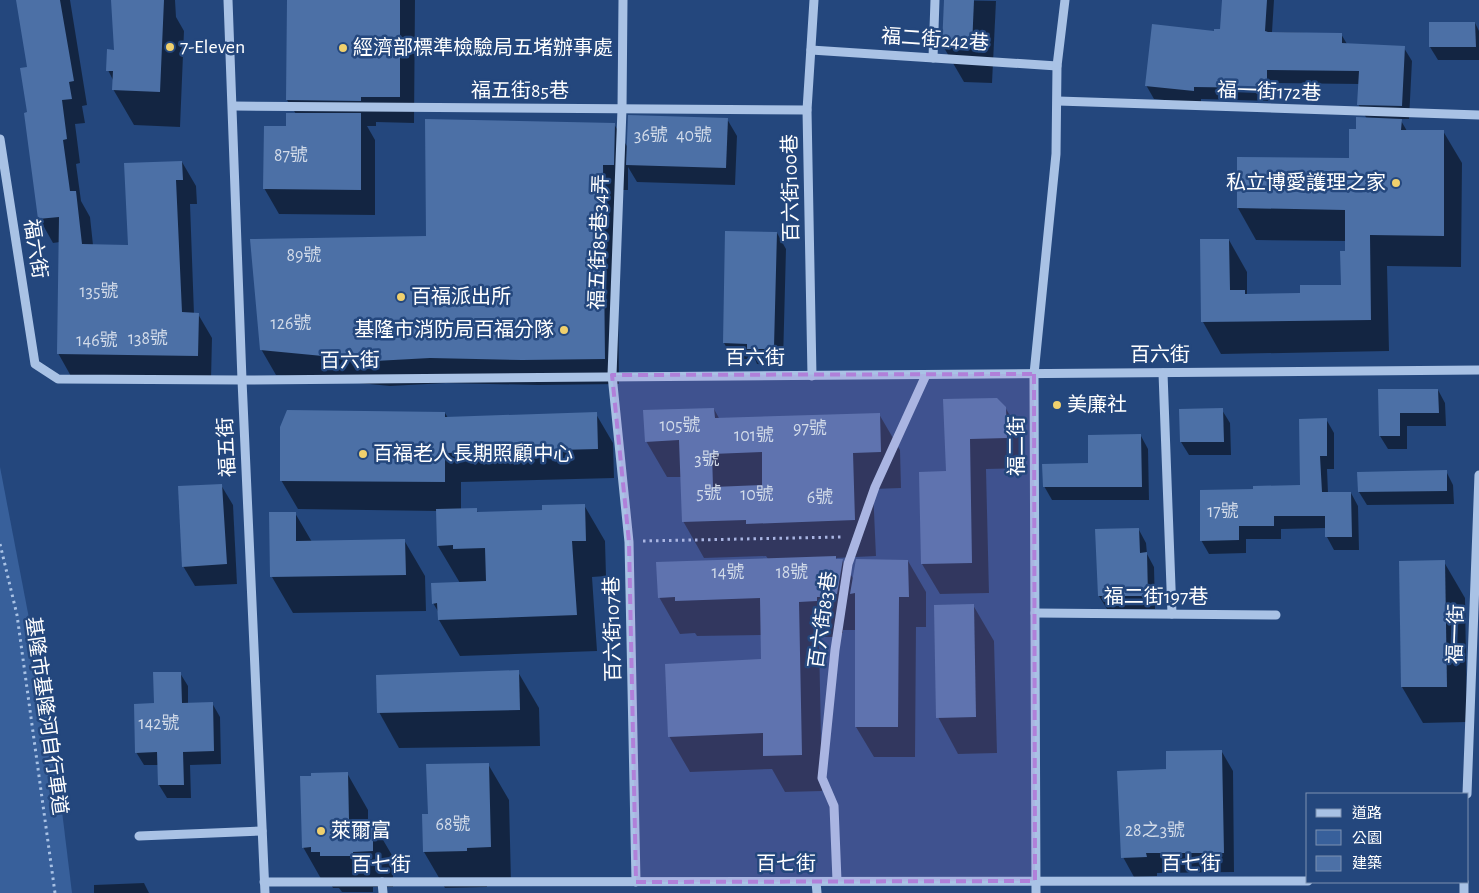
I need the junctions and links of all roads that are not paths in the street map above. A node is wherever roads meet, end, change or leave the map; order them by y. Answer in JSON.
{"nodes":[{"id":1,"x":228,"y":0,"type":"edge"},
{"id":2,"x":623,"y":0,"type":"edge"},
{"id":3,"x":814,"y":0,"type":"edge"},
{"id":4,"x":935,"y":0,"type":"edge"},
{"id":5,"x":1065,"y":0,"type":"edge"},
{"id":6,"x":811,"y":50,"type":"junction"},
{"id":7,"x":933,"y":58,"type":"junction"},
{"id":8,"x":1057,"y":66,"type":"junction"},
{"id":9,"x":1058,"y":101,"type":"junction"},
{"id":10,"x":232,"y":106,"type":"junction"},
{"id":11,"x":622,"y":109,"type":"junction"},
{"id":12,"x":807,"y":110,"type":"junction"},
{"id":13,"x":1479,"y":115,"type":"edge"},
{"id":14,"x":0,"y":140,"type":"edge"},
{"id":15,"x":35,"y":364,"type":"joint"},
{"id":16,"x":1479,"y":370,"type":"edge"},
{"id":17,"x":1163,"y":373,"type":"junction"},
{"id":18,"x":1034,"y":374,"type":"junction"},
{"id":19,"x":612,"y":375,"type":"junction"},
{"id":20,"x":926,"y":375,"type":"junction"},
{"id":21,"x":812,"y":376,"type":"junction"},
{"id":22,"x":242,"y":380,"type":"junction"},
{"id":23,"x":1479,"y":475,"type":"edge"},
{"id":24,"x":1035,"y":613,"type":"junction"},
{"id":25,"x":1172,"y":614,"type":"junction"},
{"id":26,"x":1276,"y":615,"type":"dead end"},
{"id":27,"x":1467,"y":793,"type":"edge"},
{"id":28,"x":262,"y":831,"type":"junction"},
{"id":29,"x":139,"y":836,"type":"dead end"},
{"id":30,"x":1306,"y":881,"type":"edge"},
{"id":31,"x":264,"y":882,"type":"junction"},
{"id":32,"x":382,"y":882,"type":"junction"},
{"id":33,"x":511,"y":882,"type":"junction"},
{"id":34,"x":636,"y":882,"type":"junction"},
{"id":35,"x":816,"y":882,"type":"junction"},
{"id":36,"x":837,"y":882,"type":"junction"},
{"id":37,"x":1036,"y":882,"type":"junction"},
{"id":38,"x":265,"y":893,"type":"edge"},
{"id":39,"x":383,"y":893,"type":"edge"},
{"id":40,"x":511,"y":893,"type":"edge"},
{"id":41,"x":817,"y":893,"type":"edge"},
{"id":42,"x":1036,"y":893,"type":"edge"}],
"edges":[{"from":1,"to":10,"type":"street","name":"福五街"},
{"from":2,"to":11,"type":"street","name":"福五街85巷34弄"},
{"from":3,"to":6,"type":"street","name":"百六街100巷"},
{"from":4,"to":7,"type":"street"},
{"from":5,"to":8,"type":"street","name":"福二街"},
{"from":6,"to":7,"type":"street","name":"福二街242巷"},
{"from":6,"to":12,"type":"street","name":"百六街100巷"},
{"from":7,"to":8,"type":"street","name":"福二街242巷"},
{"from":8,"to":9,"type":"street","name":"福二街"},
{"from":9,"to":13,"type":"street","name":"福一街172巷"},
{"from":9,"to":18,"type":"street","name":"福二街"},
{"from":10,"to":11,"type":"street","name":"福五街85巷"},
{"from":10,"to":22,"type":"street","name":"福五街"},
{"from":11,"to":12,"type":"street","name":"福五街85巷"},
{"from":11,"to":19,"type":"street","name":"福五街85巷34弄"},
{"from":12,"to":21,"type":"street","name":"百六街100巷"},
{"from":14,"to":15,"type":"street","name":"福六街"},
{"from":15,"to":22,"type":"street","name":"百六街"},
{"from":16,"to":17,"type":"street","name":"百六街"},
{"from":17,"to":18,"type":"street","name":"百六街"},
{"from":17,"to":25,"type":"street"},
{"from":18,"to":20,"type":"street","name":"百六街"},
{"from":18,"to":24,"type":"street","name":"福二街"},
{"from":19,"to":21,"type":"street","name":"百六街"},
{"from":19,"to":22,"type":"street","name":"百六街"},
{"from":19,"to":34,"type":"street","name":"百六街107巷"},
{"from":20,"to":21,"type":"street","name":"百六街"},
{"from":20,"to":36,"type":"street","name":"百六街83巷"},
{"from":22,"to":28,"type":"street","name":"福五街"},
{"from":23,"to":27,"type":"street","name":"福一街"},
{"from":24,"to":25,"type":"street","name":"福二街197巷"},
{"from":24,"to":37,"type":"street","name":"福二街"},
{"from":25,"to":26,"type":"street","name":"福二街197巷"},
{"from":28,"to":29,"type":"street"},
{"from":28,"to":31,"type":"street","name":"福五街"},
{"from":30,"to":37,"type":"street","name":"百七街"},
{"from":31,"to":32,"type":"street","name":"百七街"},
{"from":31,"to":38,"type":"street","name":"福五街"},
{"from":32,"to":33,"type":"street","name":"百七街"},
{"from":32,"to":39,"type":"street"},
{"from":33,"to":34,"type":"street","name":"百七街"},
{"from":33,"to":40,"type":"street"},
{"from":34,"to":35,"type":"street","name":"百七街"},
{"from":35,"to":36,"type":"street","name":"百七街"},
{"from":35,"to":41,"type":"street"},
{"from":36,"to":37,"type":"street","name":"百七街"},
{"from":37,"to":42,"type":"street","name":"福二街"}]}
